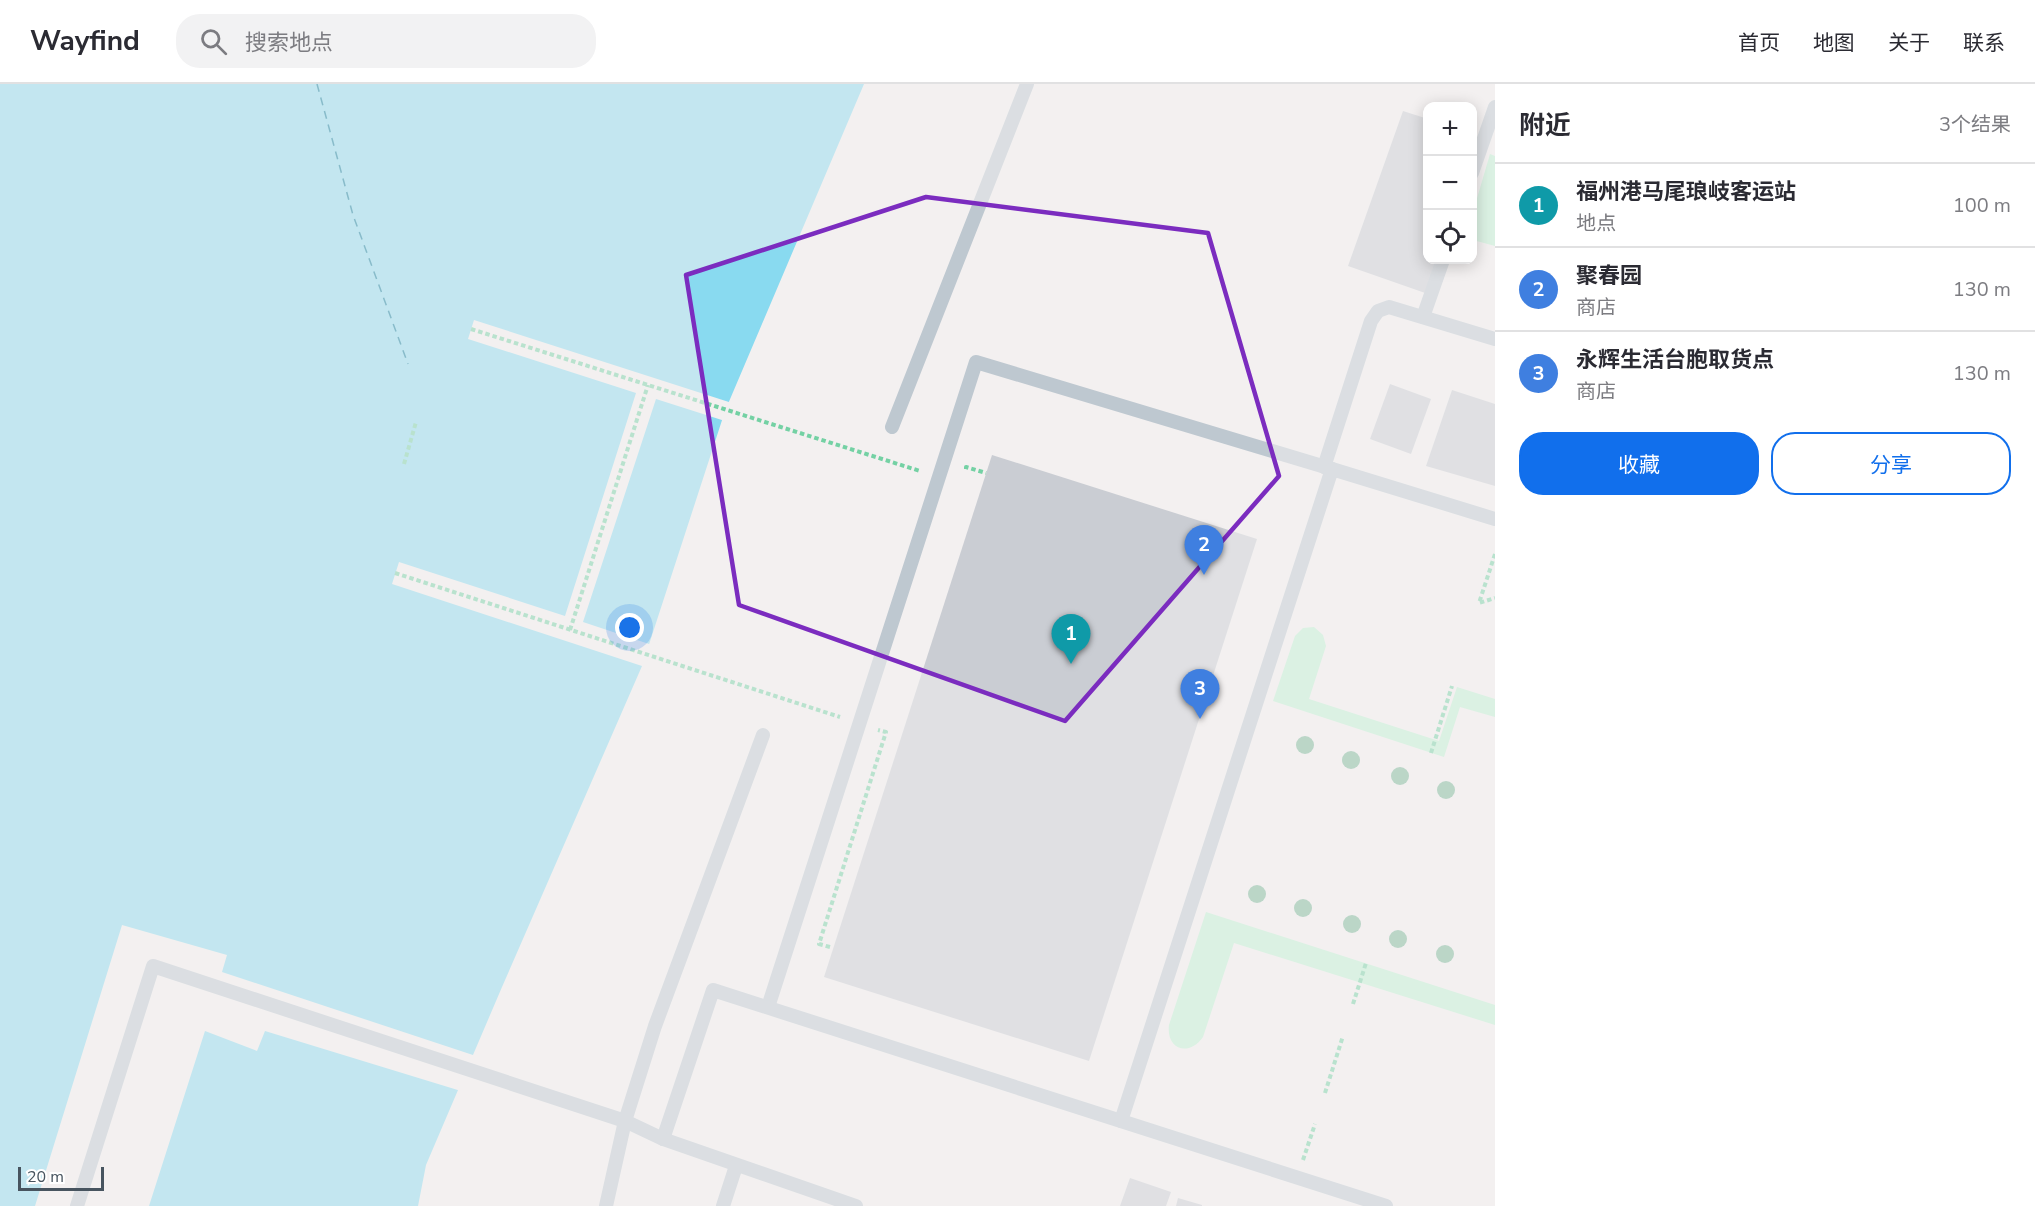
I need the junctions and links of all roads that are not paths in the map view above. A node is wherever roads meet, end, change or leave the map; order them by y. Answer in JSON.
{"nodes":[{"id":1,"x":1027,"y":84,"type":"edge"},
{"id":2,"x":1495,"y":107,"type":"edge"},
{"id":3,"x":1477,"y":161,"type":"edge"},
{"id":4,"x":1442,"y":264,"type":"edge"},
{"id":5,"x":1423,"y":317,"type":"junction"},
{"id":6,"x":1495,"y":339,"type":"edge"},
{"id":7,"x":892,"y":427,"type":"dead end"},
{"id":8,"x":1328,"y":468,"type":"junction"},
{"id":9,"x":1495,"y":519,"type":"edge"},
{"id":10,"x":763,"y":735,"type":"dead end"},
{"id":11,"x":768,"y":1007,"type":"junction"},
{"id":12,"x":625,"y":1121,"type":"junction"},
{"id":13,"x":1121,"y":1121,"type":"junction"},
{"id":14,"x":663,"y":1139,"type":"junction"},
{"id":15,"x":736,"y":1166,"type":"junction"},
{"id":16,"x":77,"y":1206,"type":"edge"},
{"id":17,"x":606,"y":1206,"type":"edge"},
{"id":18,"x":723,"y":1206,"type":"edge"},
{"id":19,"x":856,"y":1206,"type":"edge"},
{"id":20,"x":1386,"y":1206,"type":"edge"}],
"edges":[{"from":1,"to":7,"type":"lane"},
{"from":2,"to":3,"type":"lane"},
{"from":4,"to":5,"type":"lane"},
{"from":5,"to":6,"type":"lane"},
{"from":5,"to":8,"type":"lane"},
{"from":8,"to":9,"type":"lane"},
{"from":8,"to":11,"type":"lane"},
{"from":8,"to":13,"type":"lane"},
{"from":10,"to":12,"type":"lane"},
{"from":11,"to":13,"type":"lane"},
{"from":11,"to":14,"type":"lane"},
{"from":12,"to":14,"type":"lane"},
{"from":12,"to":16,"type":"lane"},
{"from":12,"to":17,"type":"lane"},
{"from":13,"to":20,"type":"lane"},
{"from":14,"to":15,"type":"lane"},
{"from":15,"to":18,"type":"lane"},
{"from":15,"to":19,"type":"lane"}]}
